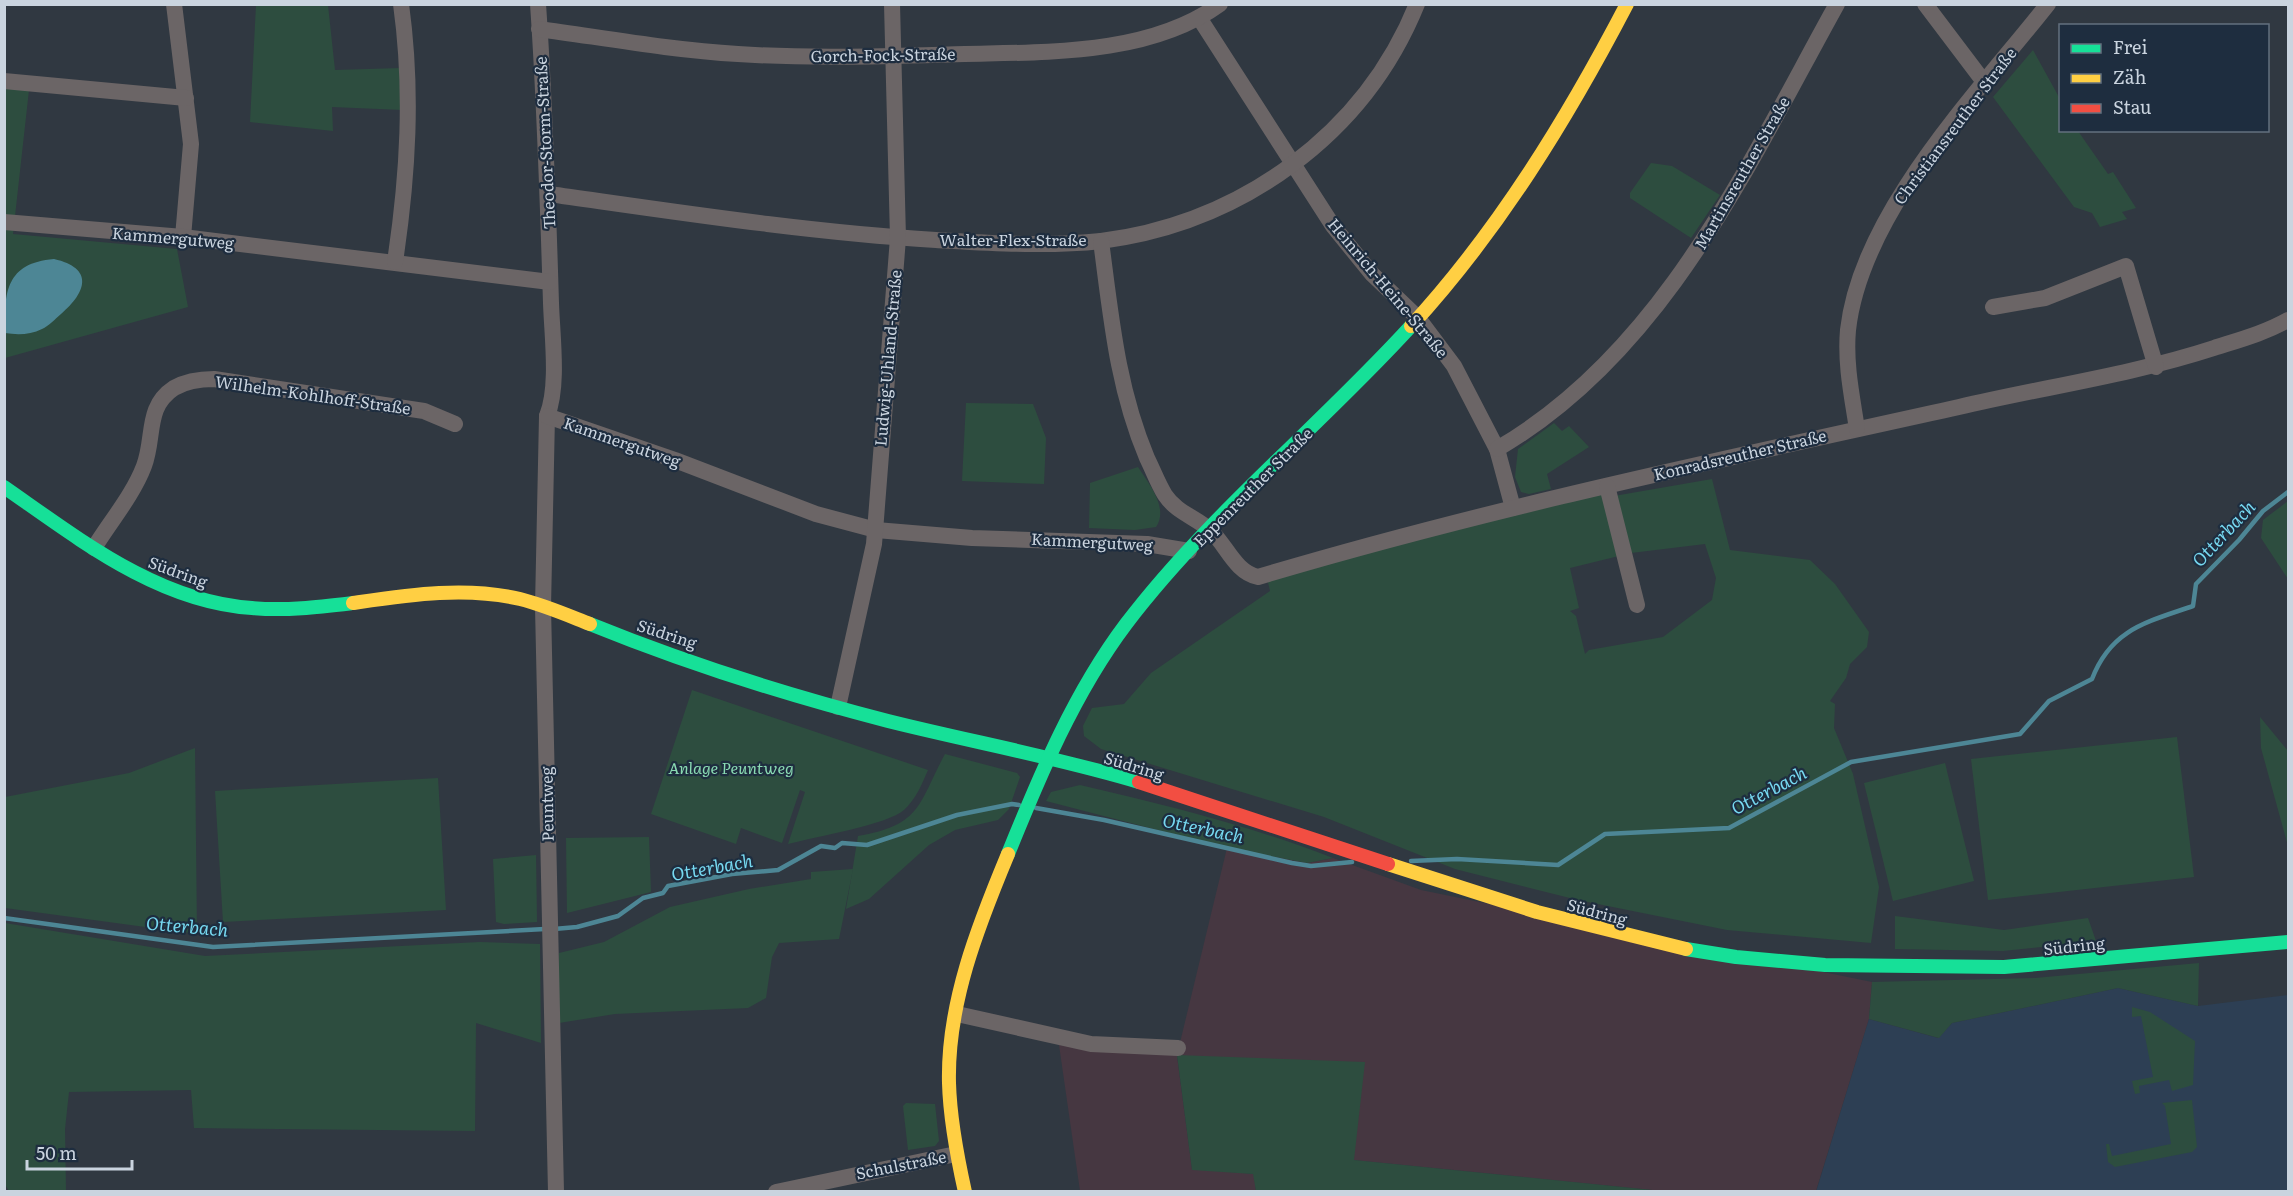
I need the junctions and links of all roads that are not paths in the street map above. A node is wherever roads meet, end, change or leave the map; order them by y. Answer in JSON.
{"nodes":[{"id":1,"x":174,"y":4,"type":"edge"},
{"id":2,"x":401,"y":4,"type":"edge"},
{"id":3,"x":538,"y":4,"type":"edge"},
{"id":4,"x":892,"y":4,"type":"edge"},
{"id":5,"x":1220,"y":4,"type":"edge"},
{"id":6,"x":1417,"y":4,"type":"edge"},
{"id":7,"x":1627,"y":4,"type":"edge"},
{"id":8,"x":1837,"y":4,"type":"edge"},
{"id":9,"x":1925,"y":4,"type":"edge"},
{"id":10,"x":2048,"y":4,"type":"edge"},
{"id":11,"x":1200,"y":19,"type":"junction"},
{"id":12,"x":539,"y":29,"type":"junction"},
{"id":13,"x":894,"y":56,"type":"junction"},
{"id":14,"x":4,"y":81,"type":"edge"},
{"id":15,"x":1984,"y":82,"type":"junction"},
{"id":16,"x":186,"y":98,"type":"junction"},
{"id":17,"x":1294,"y":165,"type":"junction"},
{"id":18,"x":549,"y":194,"type":"junction"},
{"id":19,"x":4,"y":222,"type":"edge"},
{"id":20,"x":183,"y":237,"type":"junction"},
{"id":21,"x":898,"y":238,"type":"junction"},
{"id":22,"x":1101,"y":241,"type":"junction"},
{"id":23,"x":395,"y":262,"type":"junction"},
{"id":24,"x":550,"y":282,"type":"junction"},
{"id":25,"x":1993,"y":307,"type":"dead end"},
{"id":26,"x":1418,"y":318,"type":"junction"},
{"id":27,"x":2289,"y":320,"type":"edge"},
{"id":28,"x":2156,"y":367,"type":"junction"},
{"id":29,"x":547,"y":416,"type":"junction"},
{"id":30,"x":455,"y":424,"type":"dead end"},
{"id":31,"x":1857,"y":429,"type":"junction"},
{"id":32,"x":1497,"y":449,"type":"junction"},
{"id":33,"x":1607,"y":486,"type":"junction"},
{"id":34,"x":4,"y":487,"type":"edge"},
{"id":35,"x":1513,"y":508,"type":"junction"},
{"id":36,"x":876,"y":530,"type":"junction"},
{"id":37,"x":1210,"y":530,"type":"junction"},
{"id":38,"x":94,"y":548,"type":"junction"},
{"id":39,"x":1189,"y":551,"type":"junction"},
{"id":40,"x":1636,"y":605,"type":"dead end"},
{"id":41,"x":543,"y":607,"type":"junction"},
{"id":42,"x":838,"y":707,"type":"junction"},
{"id":43,"x":1049,"y":758,"type":"junction"},
{"id":44,"x":2289,"y":942,"type":"edge"},
{"id":45,"x":957,"y":1014,"type":"junction"},
{"id":46,"x":1178,"y":1048,"type":"dead end"},
{"id":47,"x":956,"y":1154,"type":"junction"},
{"id":48,"x":556,"y":1191,"type":"edge"},
{"id":49,"x":776,"y":1191,"type":"edge"},
{"id":50,"x":965,"y":1191,"type":"edge"}],
"edges":[{"from":1,"to":16,"type":"street"},
{"from":2,"to":23,"type":"street"},
{"from":3,"to":12,"type":"street","name":"Theodor-Storm-Straße"},
{"from":4,"to":13,"type":"street","name":"Ludwig-Uhland-Straße"},
{"from":5,"to":11,"type":"street","name":"Gorch-Fock-Straße"},
{"from":6,"to":17,"type":"street","name":"Walter-Flex-Straße"},
{"from":7,"to":26,"type":"street","name":"Eppenreuther Straße"},
{"from":8,"to":32,"type":"street","name":"Martinsreuther Straße"},
{"from":9,"to":15,"type":"street"},
{"from":10,"to":15,"type":"street","name":"Christiansreuther Straße"},
{"from":11,"to":13,"type":"street","name":"Gorch-Fock-Straße"},
{"from":11,"to":17,"type":"street","name":"Heinrich-Heine-Straße"},
{"from":12,"to":13,"type":"street","name":"Gorch-Fock-Straße"},
{"from":12,"to":18,"type":"street","name":"Theodor-Storm-Straße"},
{"from":13,"to":21,"type":"street","name":"Ludwig-Uhland-Straße"},
{"from":14,"to":16,"type":"street"},
{"from":15,"to":31,"type":"street","name":"Christiansreuther Straße"},
{"from":16,"to":20,"type":"street"},
{"from":17,"to":22,"type":"street","name":"Walter-Flex-Straße"},
{"from":17,"to":26,"type":"street","name":"Heinrich-Heine-Straße"},
{"from":18,"to":21,"type":"street","name":"Walter-Flex-Straße"},
{"from":18,"to":24,"type":"street","name":"Theodor-Storm-Straße"},
{"from":19,"to":20,"type":"street","name":"Kammergutweg"},
{"from":20,"to":23,"type":"street","name":"Kammergutweg"},
{"from":21,"to":22,"type":"street","name":"Walter-Flex-Straße"},
{"from":21,"to":36,"type":"street","name":"Ludwig-Uhland-Straße"},
{"from":22,"to":37,"type":"street"},
{"from":23,"to":24,"type":"street","name":"Kammergutweg"},
{"from":24,"to":29,"type":"street","name":"Kammergutweg"},
{"from":25,"to":28,"type":"street"},
{"from":26,"to":32,"type":"street","name":"Heinrich-Heine-Straße"},
{"from":26,"to":37,"type":"street","name":"Eppenreuther Straße"},
{"from":27,"to":28,"type":"street","name":"Konradsreuther Straße"},
{"from":28,"to":31,"type":"street","name":"Konradsreuther Straße"},
{"from":29,"to":36,"type":"street","name":"Kammergutweg"},
{"from":29,"to":41,"type":"street","name":"Peuntweg"},
{"from":30,"to":38,"type":"street","name":"Wilhelm-Kohlhoff-Straße"},
{"from":31,"to":33,"type":"street","name":"Konradsreuther Straße"},
{"from":32,"to":35,"type":"street","name":"Heinrich-Heine-Straße"},
{"from":33,"to":35,"type":"street","name":"Konradsreuther Straße"},
{"from":33,"to":40,"type":"street"},
{"from":34,"to":38,"type":"street","name":"Südring"},
{"from":35,"to":37,"type":"street","name":"Konradsreuther Straße"},
{"from":36,"to":39,"type":"street","name":"Kammergutweg"},
{"from":36,"to":42,"type":"street","name":"Ludwig-Uhland-Straße"},
{"from":37,"to":39,"type":"street","name":"Eppenreuther Straße"},
{"from":38,"to":41,"type":"street","name":"Südring"},
{"from":39,"to":43,"type":"street","name":"Eppenreuther Straße"},
{"from":41,"to":42,"type":"street","name":"Südring"},
{"from":41,"to":48,"type":"street","name":"Peuntweg"},
{"from":42,"to":43,"type":"street","name":"Südring"},
{"from":43,"to":44,"type":"street","name":"Südring"},
{"from":43,"to":45,"type":"street","name":"Eppenreuther Straße"},
{"from":45,"to":46,"type":"street"},
{"from":45,"to":47,"type":"street","name":"Eppenreuther Straße"},
{"from":47,"to":49,"type":"street","name":"Schulstraße"},
{"from":47,"to":50,"type":"street","name":"Eppenreuther Straße"}]}
